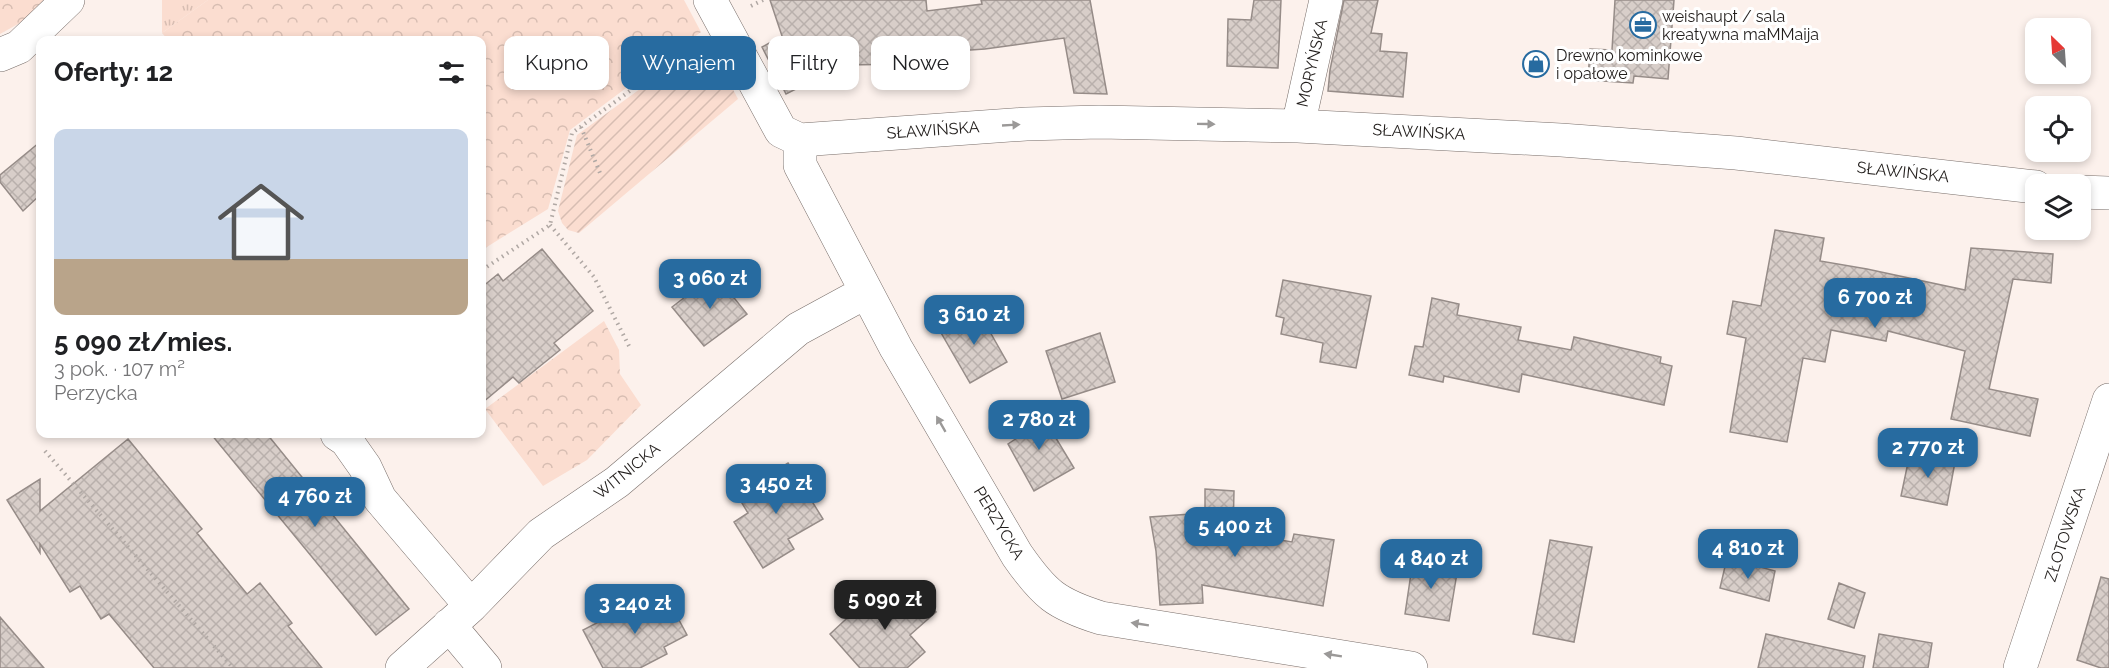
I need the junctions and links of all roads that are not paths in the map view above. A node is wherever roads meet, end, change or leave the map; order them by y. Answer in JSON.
{"nodes":[{"id":1,"x":68,"y":0,"type":"edge"},
{"id":2,"x":710,"y":0,"type":"edge"},
{"id":3,"x":1326,"y":0,"type":"edge"},
{"id":4,"x":0,"y":55,"type":"edge"},
{"id":5,"x":1298,"y":126,"type":"junction"},
{"id":6,"x":800,"y":140,"type":"junction"},
{"id":7,"x":2025,"y":186,"type":"edge"},
{"id":8,"x":2091,"y":192,"type":"edge"},
{"id":9,"x":2109,"y":193,"type":"edge"},
{"id":10,"x":866,"y":292,"type":"junction"},
{"id":11,"x":2109,"y":400,"type":"edge"},
{"id":12,"x":343,"y":438,"type":"edge"},
{"id":13,"x":460,"y":615,"type":"junction"},
{"id":14,"x":402,"y":668,"type":"edge"},
{"id":15,"x":485,"y":668,"type":"edge"},
{"id":16,"x":1411,"y":668,"type":"edge"},
{"id":17,"x":2020,"y":668,"type":"edge"}],
"edges":[{"from":1,"to":4,"type":"street"},
{"from":2,"to":6,"type":"street"},
{"from":3,"to":5,"type":"street","name":"MORYŃSKA"},
{"from":6,"to":5,"type":"street","name":"SŁAWIŃSKA","one_way":true},
{"from":5,"to":7,"type":"street","name":"SŁAWIŃSKA"},
{"from":6,"to":10,"type":"street","name":"PERZYCKA"},
{"from":8,"to":9,"type":"street"},
{"from":10,"to":13,"type":"street","name":"WITNICKA"},
{"from":16,"to":10,"type":"street","name":"PERZYCKA","one_way":true},
{"from":11,"to":17,"type":"street","name":"ZŁOTOWSKA"},
{"from":12,"to":13,"type":"street"},
{"from":13,"to":14,"type":"street","name":"WITNICKA"},
{"from":13,"to":15,"type":"street"}]}
